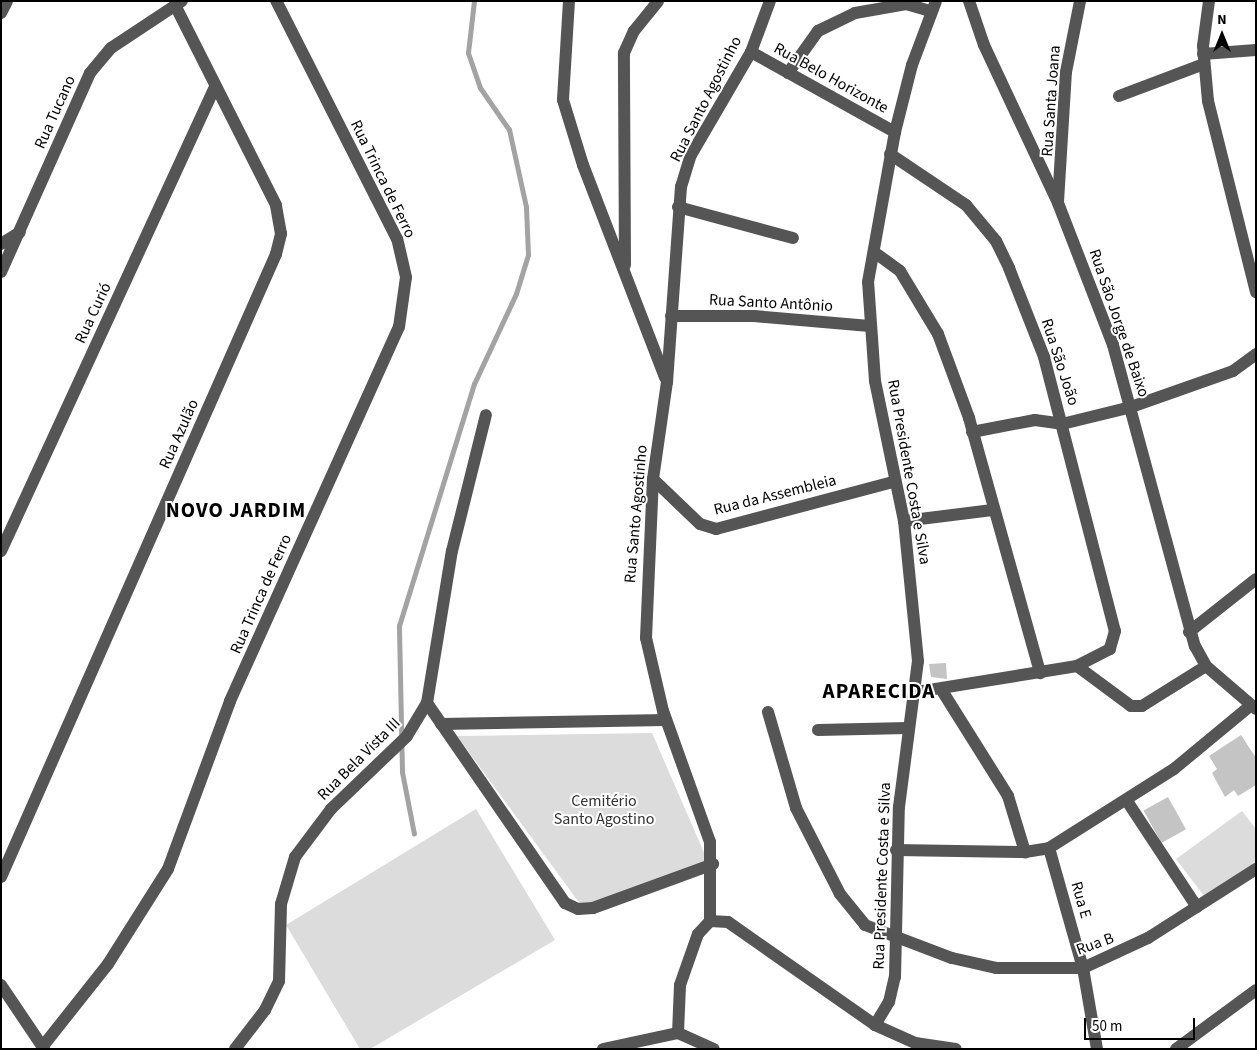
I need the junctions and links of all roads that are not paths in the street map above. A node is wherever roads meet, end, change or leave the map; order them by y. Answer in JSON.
{"nodes":[{"id":1,"x":6,"y":1,"type":"edge"},
{"id":2,"x":276,"y":1,"type":"edge"},
{"id":3,"x":658,"y":1,"type":"edge"},
{"id":4,"x":770,"y":1,"type":"edge"},
{"id":5,"x":969,"y":1,"type":"edge"},
{"id":6,"x":1080,"y":1,"type":"edge"},
{"id":7,"x":1209,"y":1,"type":"edge"},
{"id":8,"x":178,"y":3,"type":"edge"},
{"id":9,"x":568,"y":5,"type":"edge"},
{"id":10,"x":934,"y":6,"type":"edge"},
{"id":11,"x":1,"y":13,"type":"edge"},
{"id":12,"x":1256,"y":50,"type":"edge"},
{"id":13,"x":750,"y":52,"type":"junction"},
{"id":14,"x":1204,"y":59,"type":"junction"},
{"id":15,"x":788,"y":73,"type":"junction"},
{"id":16,"x":214,"y":90,"type":"junction"},
{"id":17,"x":1119,"y":96,"type":"dead end"},
{"id":18,"x":895,"y":132,"type":"junction"},
{"id":19,"x":890,"y":154,"type":"junction"},
{"id":20,"x":1058,"y":203,"type":"junction"},
{"id":21,"x":678,"y":206,"type":"junction"},
{"id":22,"x":20,"y":231,"type":"junction"},
{"id":23,"x":794,"y":238,"type":"dead end"},
{"id":24,"x":1,"y":244,"type":"edge"},
{"id":25,"x":874,"y":252,"type":"junction"},
{"id":26,"x":1,"y":272,"type":"edge"},
{"id":27,"x":625,"y":272,"type":"junction"},
{"id":28,"x":1256,"y":292,"type":"edge"},
{"id":29,"x":671,"y":316,"type":"junction"},
{"id":30,"x":870,"y":326,"type":"junction"},
{"id":31,"x":1256,"y":354,"type":"edge"},
{"id":32,"x":666,"y":382,"type":"junction"},
{"id":33,"x":1131,"y":407,"type":"junction"},
{"id":34,"x":486,"y":414,"type":"dead end"},
{"id":35,"x":1062,"y":424,"type":"junction"},
{"id":36,"x":972,"y":432,"type":"junction"},
{"id":37,"x":653,"y":480,"type":"junction"},
{"id":38,"x":893,"y":482,"type":"junction"},
{"id":39,"x":992,"y":510,"type":"junction"},
{"id":40,"x":904,"y":521,"type":"junction"},
{"id":41,"x":1,"y":551,"type":"edge"},
{"id":42,"x":1256,"y":579,"type":"edge"},
{"id":43,"x":1190,"y":632,"type":"junction"},
{"id":44,"x":1077,"y":666,"type":"junction"},
{"id":45,"x":1206,"y":666,"type":"junction"},
{"id":46,"x":1040,"y":673,"type":"junction"},
{"id":47,"x":941,"y":690,"type":"junction"},
{"id":48,"x":917,"y":692,"type":"junction"},
{"id":49,"x":427,"y":703,"type":"junction"},
{"id":50,"x":1253,"y":707,"type":"edge"},
{"id":51,"x":768,"y":712,"type":"dead end"},
{"id":52,"x":666,"y":720,"type":"junction"},
{"id":53,"x":441,"y":724,"type":"junction"},
{"id":54,"x":908,"y":728,"type":"junction"},
{"id":55,"x":818,"y":730,"type":"dead end"},
{"id":56,"x":1127,"y":801,"type":"junction"},
{"id":57,"x":1049,"y":848,"type":"junction"},
{"id":58,"x":896,"y":850,"type":"junction"},
{"id":59,"x":1025,"y":852,"type":"junction"},
{"id":60,"x":713,"y":864,"type":"junction"},
{"id":61,"x":1256,"y":869,"type":"edge"},
{"id":62,"x":1,"y":876,"type":"edge"},
{"id":63,"x":1197,"y":907,"type":"junction"},
{"id":64,"x":710,"y":921,"type":"junction"},
{"id":65,"x":897,"y":938,"type":"junction"},
{"id":66,"x":1084,"y":968,"type":"junction"},
{"id":67,"x":1,"y":985,"type":"edge"},
{"id":68,"x":1256,"y":990,"type":"edge"},
{"id":69,"x":875,"y":1025,"type":"junction"},
{"id":70,"x":678,"y":1033,"type":"junction"},
{"id":71,"x":43,"y":1048,"type":"edge"},
{"id":72,"x":235,"y":1049,"type":"edge"},
{"id":73,"x":603,"y":1049,"type":"edge"},
{"id":74,"x":714,"y":1049,"type":"edge"},
{"id":75,"x":956,"y":1049,"type":"edge"},
{"id":76,"x":1097,"y":1049,"type":"edge"},
{"id":77,"x":1176,"y":1049,"type":"edge"}],
"edges":[{"from":1,"to":11,"type":"street"},
{"from":2,"to":71,"type":"street","name":"Rua Trinca de Ferro"},
{"from":3,"to":27,"type":"street"},
{"from":4,"to":13,"type":"street","name":"Rua Santo Agostinho"},
{"from":5,"to":20,"type":"street","name":"Rua São Jorge de Baixo"},
{"from":6,"to":20,"type":"street","name":"Rua Santa Joana"},
{"from":7,"to":14,"type":"street"},
{"from":8,"to":16,"type":"street","name":"Rua Azulão"},
{"from":8,"to":22,"type":"street","name":"Rua Tucano"},
{"from":9,"to":27,"type":"street"},
{"from":10,"to":15,"type":"street"},
{"from":10,"to":18,"type":"street","name":"Rua Presidente Costa e Silva"},
{"from":12,"to":14,"type":"street"},
{"from":13,"to":15,"type":"street","name":"Rua Belo Horizonte"},
{"from":13,"to":21,"type":"street","name":"Rua Santo Agostinho"},
{"from":14,"to":17,"type":"street"},
{"from":14,"to":28,"type":"street"},
{"from":15,"to":18,"type":"street","name":"Rua Belo Horizonte"},
{"from":16,"to":41,"type":"street","name":"Rua Curió"},
{"from":16,"to":62,"type":"street","name":"Rua Azulão"},
{"from":18,"to":19,"type":"street","name":"Rua Presidente Costa e Silva"},
{"from":19,"to":25,"type":"street","name":"Rua Presidente Costa e Silva"},
{"from":19,"to":35,"type":"street","name":"Rua São João"},
{"from":20,"to":33,"type":"street","name":"Rua São Jorge de Baixo"},
{"from":21,"to":23,"type":"street"},
{"from":21,"to":29,"type":"street","name":"Rua Santo Agostinho"},
{"from":22,"to":24,"type":"street"},
{"from":22,"to":26,"type":"street","name":"Rua Tucano"},
{"from":25,"to":30,"type":"street","name":"Rua Presidente Costa e Silva"},
{"from":25,"to":36,"type":"street"},
{"from":27,"to":32,"type":"street"},
{"from":29,"to":30,"type":"street","name":"Rua Santo Antônio"},
{"from":29,"to":32,"type":"street","name":"Rua Santo Agostinho"},
{"from":30,"to":38,"type":"street","name":"Rua Presidente Costa e Silva"},
{"from":31,"to":33,"type":"street"},
{"from":32,"to":37,"type":"street","name":"Rua Santo Agostinho"},
{"from":33,"to":35,"type":"street"},
{"from":33,"to":43,"type":"street","name":"Rua São Jorge de Baixo"},
{"from":34,"to":49,"type":"street","name":"Rua Bela Vista III"},
{"from":35,"to":36,"type":"street"},
{"from":35,"to":44,"type":"street","name":"Rua São João"},
{"from":36,"to":39,"type":"street"},
{"from":37,"to":38,"type":"street","name":"Rua da Assembleia"},
{"from":37,"to":52,"type":"street","name":"Rua Santo Agostinho"},
{"from":38,"to":40,"type":"street","name":"Rua Presidente Costa e Silva"},
{"from":39,"to":40,"type":"street"},
{"from":39,"to":46,"type":"street"},
{"from":40,"to":48,"type":"street","name":"Rua Presidente Costa e Silva"},
{"from":42,"to":43,"type":"street"},
{"from":43,"to":45,"type":"street","name":"Rua São Jorge de Baixo"},
{"from":44,"to":45,"type":"street"},
{"from":44,"to":46,"type":"street"},
{"from":45,"to":50,"type":"street"},
{"from":46,"to":47,"type":"street"},
{"from":47,"to":48,"type":"street"},
{"from":47,"to":59,"type":"street"},
{"from":48,"to":54,"type":"street","name":"Rua Presidente Costa e Silva"},
{"from":49,"to":53,"type":"street"},
{"from":49,"to":72,"type":"street","name":"Rua Bela Vista III"},
{"from":50,"to":56,"type":"street"},
{"from":51,"to":65,"type":"street","name":"Rua B"},
{"from":52,"to":53,"type":"street"},
{"from":52,"to":60,"type":"street","name":"Rua Santo Agostinho"},
{"from":53,"to":60,"type":"street"},
{"from":54,"to":55,"type":"street"},
{"from":54,"to":58,"type":"street","name":"Rua Presidente Costa e Silva"},
{"from":56,"to":57,"type":"street"},
{"from":56,"to":63,"type":"street"},
{"from":57,"to":59,"type":"street"},
{"from":57,"to":66,"type":"street","name":"Rua E"},
{"from":58,"to":59,"type":"street"},
{"from":58,"to":65,"type":"street","name":"Rua Presidente Costa e Silva"},
{"from":60,"to":64,"type":"street","name":"Rua Santo Agostinho"},
{"from":61,"to":63,"type":"street","name":"Rua B"},
{"from":63,"to":66,"type":"street","name":"Rua B"},
{"from":64,"to":69,"type":"street"},
{"from":64,"to":70,"type":"street"},
{"from":65,"to":66,"type":"street","name":"Rua B"},
{"from":65,"to":69,"type":"street","name":"Rua Presidente Costa e Silva"},
{"from":66,"to":76,"type":"street","name":"Rua E"},
{"from":67,"to":71,"type":"street"},
{"from":68,"to":77,"type":"street"},
{"from":69,"to":75,"type":"street"},
{"from":70,"to":73,"type":"street"},
{"from":70,"to":74,"type":"street"}]}
